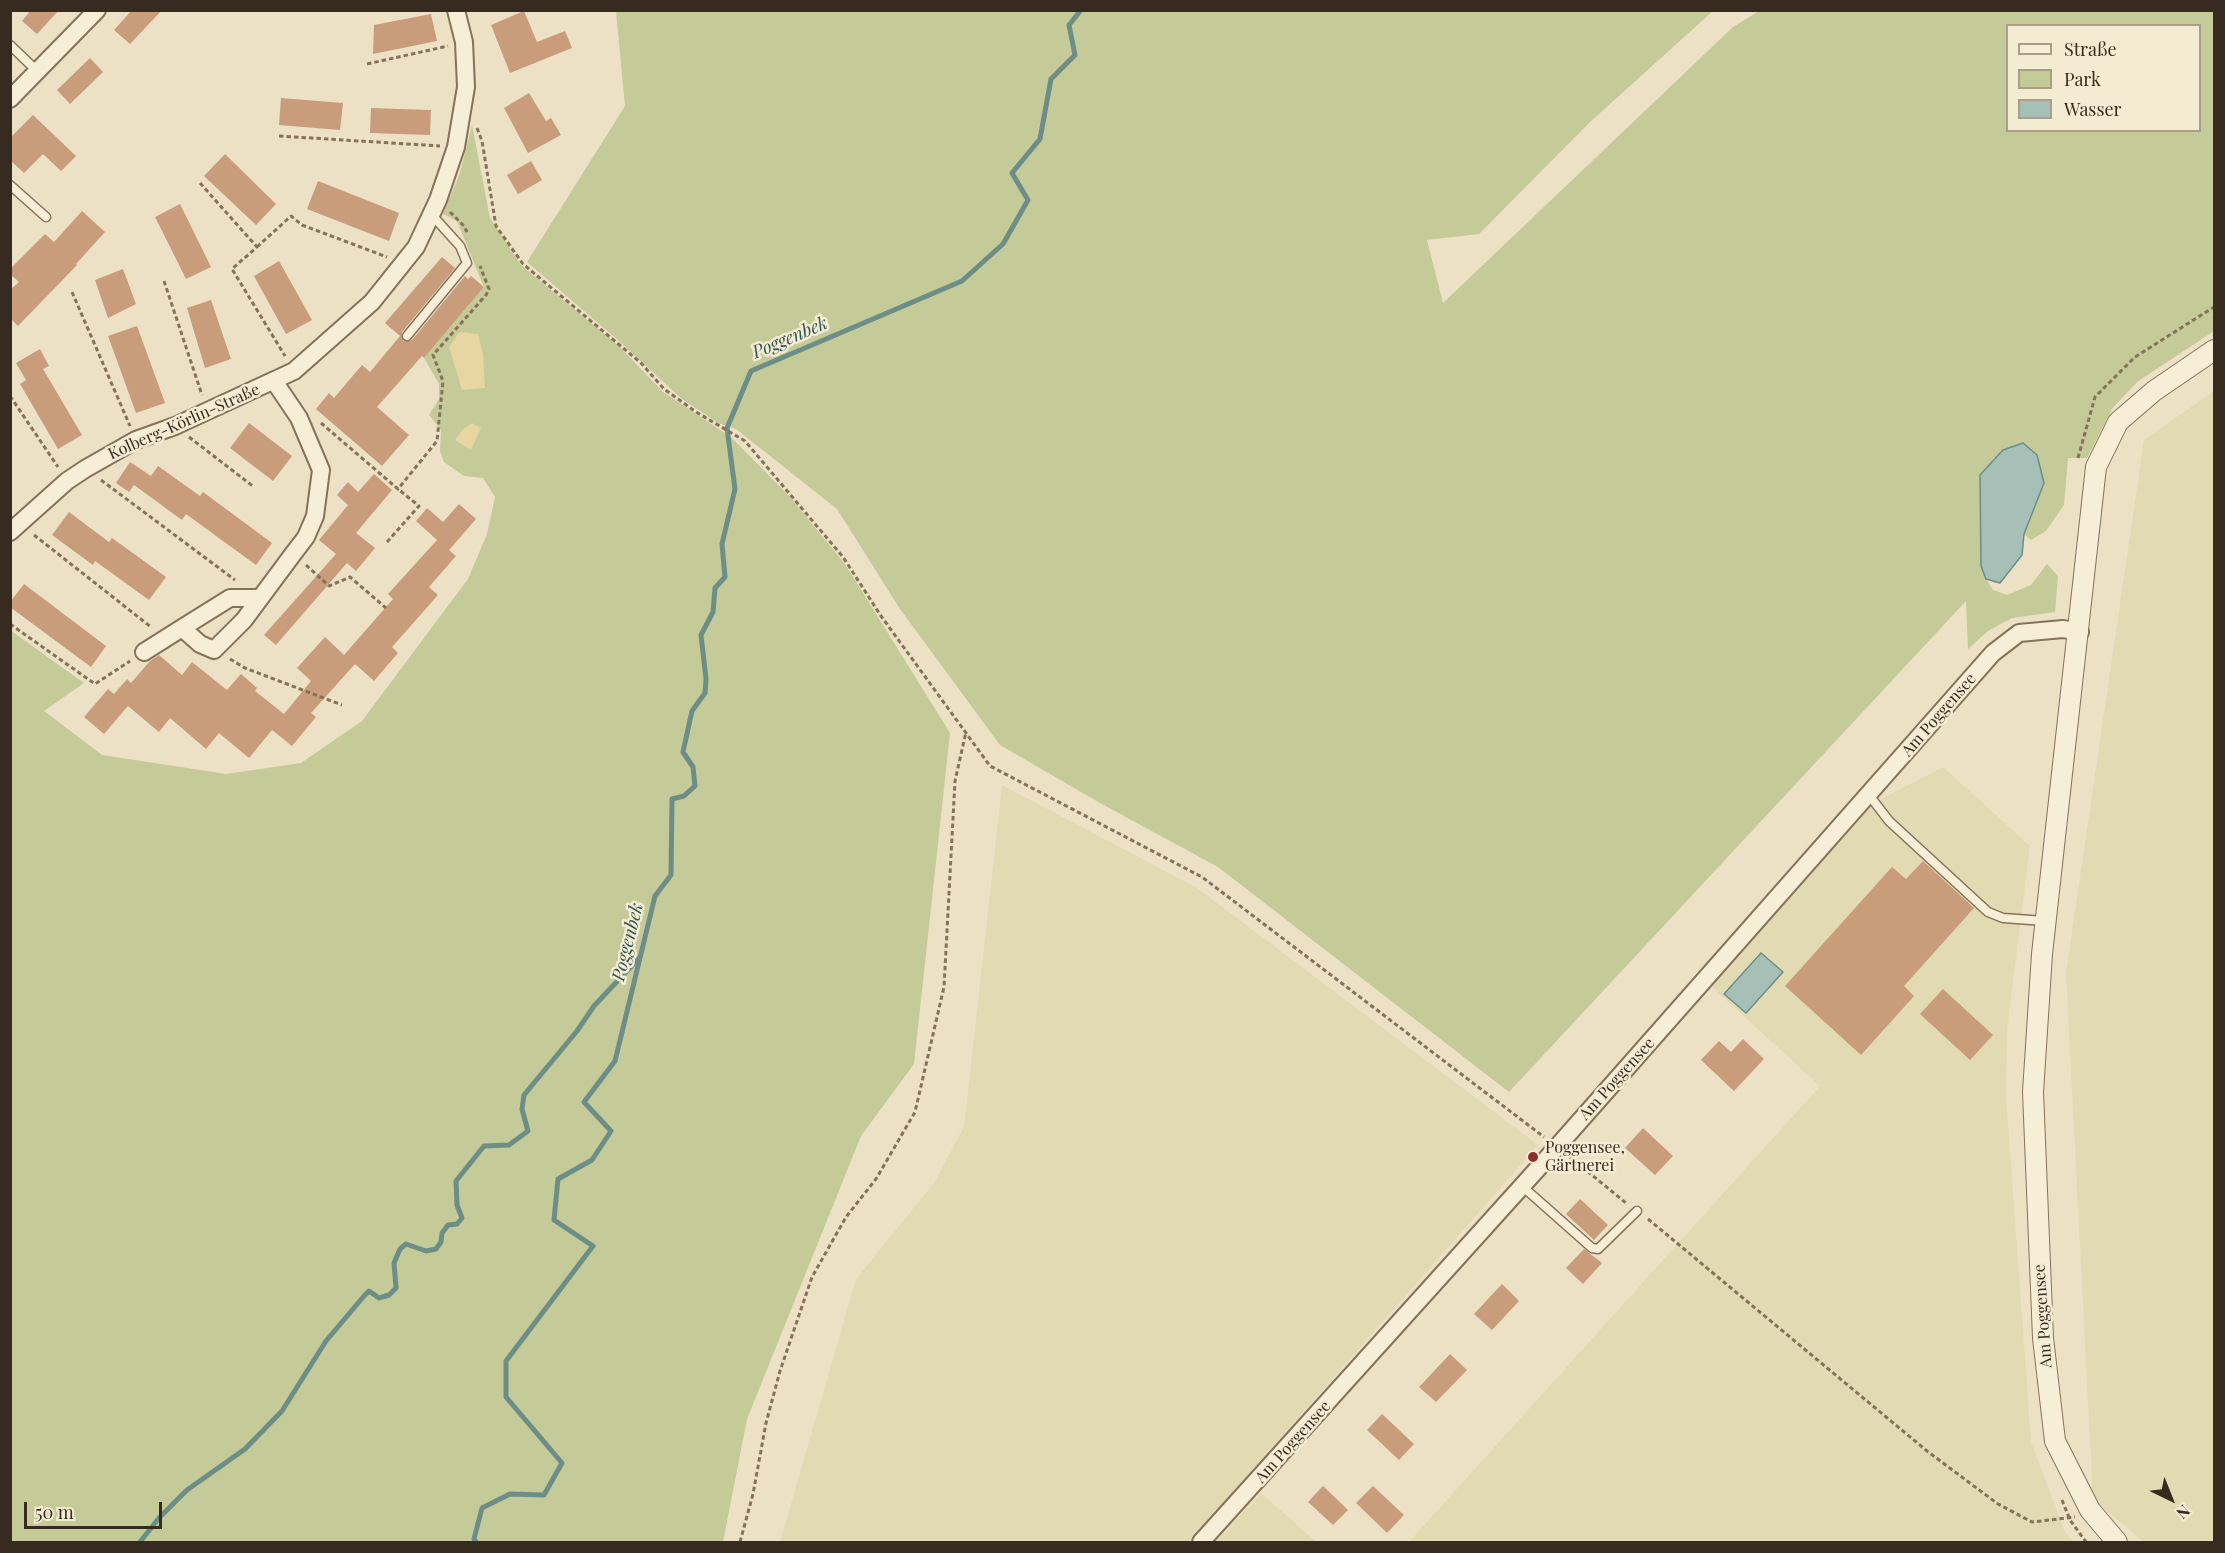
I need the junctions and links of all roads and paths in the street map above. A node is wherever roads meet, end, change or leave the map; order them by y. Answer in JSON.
{"nodes":[{"id":1,"x":98,"y":10,"type":"edge"},
{"id":2,"x":456,"y":10,"type":"edge"},
{"id":3,"x":464,"y":42,"type":"junction"},
{"id":4,"x":10,"y":45,"type":"edge"},
{"id":5,"x":367,"y":64,"type":"dead end"},
{"id":6,"x":37,"y":70,"type":"junction"},
{"id":7,"x":10,"y":99,"type":"edge"},
{"id":8,"x":474,"y":119,"type":"dead end"},
{"id":9,"x":279,"y":135,"type":"dead end"},
{"id":10,"x":456,"y":147,"type":"junction"},
{"id":11,"x":200,"y":183,"type":"dead end"},
{"id":12,"x":10,"y":185,"type":"edge"},
{"id":13,"x":431,"y":214,"type":"junction"},
{"id":14,"x":46,"y":217,"type":"dead end"},
{"id":15,"x":258,"y":247,"type":"junction"},
{"id":16,"x":403,"y":263,"type":"junction"},
{"id":17,"x":164,"y":281,"type":"dead end"},
{"id":18,"x":489,"y":289,"type":"dead end"},
{"id":19,"x":72,"y":292,"type":"dead end"},
{"id":20,"x":407,"y":336,"type":"dead end"},
{"id":21,"x":2214,"y":351,"type":"edge"},
{"id":22,"x":294,"y":371,"type":"junction"},
{"id":23,"x":274,"y":381,"type":"junction"},
{"id":24,"x":10,"y":396,"type":"edge"},
{"id":25,"x":207,"y":411,"type":"junction"},
{"id":26,"x":299,"y":418,"type":"junction"},
{"id":27,"x":175,"y":426,"type":"junction"},
{"id":28,"x":136,"y":440,"type":"junction"},
{"id":29,"x":85,"y":469,"type":"junction"},
{"id":30,"x":67,"y":481,"type":"junction"},
{"id":31,"x":254,"y":487,"type":"dead end"},
{"id":32,"x":398,"y":489,"type":"junction"},
{"id":33,"x":16,"y":528,"type":"edge"},
{"id":34,"x":387,"y":542,"type":"dead end"},
{"id":35,"x":293,"y":554,"type":"junction"},
{"id":36,"x":258,"y":597,"type":"junction"},
{"id":37,"x":386,"y":608,"type":"dead end"},
{"id":38,"x":10,"y":624,"type":"edge"},
{"id":39,"x":182,"y":628,"type":"junction"},
{"id":40,"x":2080,"y":632,"type":"junction"},
{"id":41,"x":165,"y":638,"type":"junction"},
{"id":42,"x":214,"y":650,"type":"junction"},
{"id":43,"x":144,"y":652,"type":"joint"},
{"id":44,"x":342,"y":705,"type":"dead end"},
{"id":45,"x":966,"y":732,"type":"junction"},
{"id":46,"x":1869,"y":795,"type":"junction"},
{"id":47,"x":2046,"y":921,"type":"junction"},
{"id":48,"x":1556,"y":1146,"type":"junction"},
{"id":49,"x":1522,"y":1186,"type":"junction"},
{"id":50,"x":1636,"y":1211,"type":"junction"},
{"id":51,"x":2090,"y":1510,"type":"junction"},
{"id":52,"x":740,"y":1542,"type":"edge"},
{"id":53,"x":1201,"y":1542,"type":"edge"},
{"id":54,"x":2117,"y":1542,"type":"edge"}],
"edges":[{"from":1,"to":6,"type":"street"},
{"from":2,"to":3,"type":"street","name":"Kolberg-Körlin-Straße"},
{"from":3,"to":5,"type":"path"},
{"from":3,"to":10,"type":"street","name":"Kolberg-Körlin-Straße"},
{"from":4,"to":6,"type":"lane"},
{"from":6,"to":7,"type":"street"},
{"from":8,"to":45,"type":"path"},
{"from":9,"to":10,"type":"path"},
{"from":10,"to":13,"type":"street","name":"Kolberg-Körlin-Straße"},
{"from":11,"to":15,"type":"path"},
{"from":12,"to":14,"type":"lane"},
{"from":13,"to":16,"type":"street","name":"Kolberg-Körlin-Straße"},
{"from":13,"to":20,"type":"lane"},
{"from":15,"to":16,"type":"path"},
{"from":15,"to":22,"type":"path"},
{"from":16,"to":22,"type":"street","name":"Kolberg-Körlin-Straße"},
{"from":17,"to":25,"type":"path"},
{"from":18,"to":32,"type":"path"},
{"from":19,"to":28,"type":"path"},
{"from":21,"to":40,"type":"street"},
{"from":22,"to":23,"type":"street","name":"Kolberg-Körlin-Straße"},
{"from":23,"to":25,"type":"street","name":"Kolberg-Körlin-Straße"},
{"from":23,"to":26,"type":"street","name":"Kolberg-Körlin-Straße"},
{"from":24,"to":30,"type":"path"},
{"from":25,"to":27,"type":"street","name":"Kolberg-Körlin-Straße"},
{"from":26,"to":32,"type":"path"},
{"from":26,"to":35,"type":"street","name":"Kolberg-Körlin-Straße"},
{"from":27,"to":28,"type":"street","name":"Kolberg-Körlin-Straße"},
{"from":27,"to":31,"type":"path"},
{"from":28,"to":29,"type":"street","name":"Kolberg-Körlin-Straße"},
{"from":29,"to":30,"type":"street","name":"Kolberg-Körlin-Straße"},
{"from":29,"to":36,"type":"path"},
{"from":30,"to":33,"type":"street","name":"Kolberg-Körlin-Straße"},
{"from":32,"to":34,"type":"path"},
{"from":33,"to":41,"type":"path"},
{"from":35,"to":36,"type":"street","name":"Kolberg-Körlin-Straße"},
{"from":35,"to":37,"type":"path"},
{"from":36,"to":39,"type":"street"},
{"from":36,"to":42,"type":"street","name":"Kolberg-Körlin-Straße"},
{"from":38,"to":43,"type":"path"},
{"from":39,"to":41,"type":"street"},
{"from":39,"to":42,"type":"street"},
{"from":40,"to":46,"type":"street","name":"Am Poggensee"},
{"from":40,"to":47,"type":"street","name":"Am Poggensee"},
{"from":41,"to":43,"type":"street"},
{"from":42,"to":44,"type":"path"},
{"from":45,"to":48,"type":"path"},
{"from":45,"to":52,"type":"path"},
{"from":46,"to":47,"type":"lane"},
{"from":46,"to":48,"type":"street","name":"Am Poggensee"},
{"from":47,"to":51,"type":"street","name":"Am Poggensee"},
{"from":48,"to":49,"type":"street","name":"Am Poggensee"},
{"from":48,"to":50,"type":"path"},
{"from":49,"to":50,"type":"lane"},
{"from":49,"to":53,"type":"street","name":"Am Poggensee"},
{"from":50,"to":51,"type":"path"},
{"from":51,"to":54,"type":"street","name":"Am Poggensee"}]}
